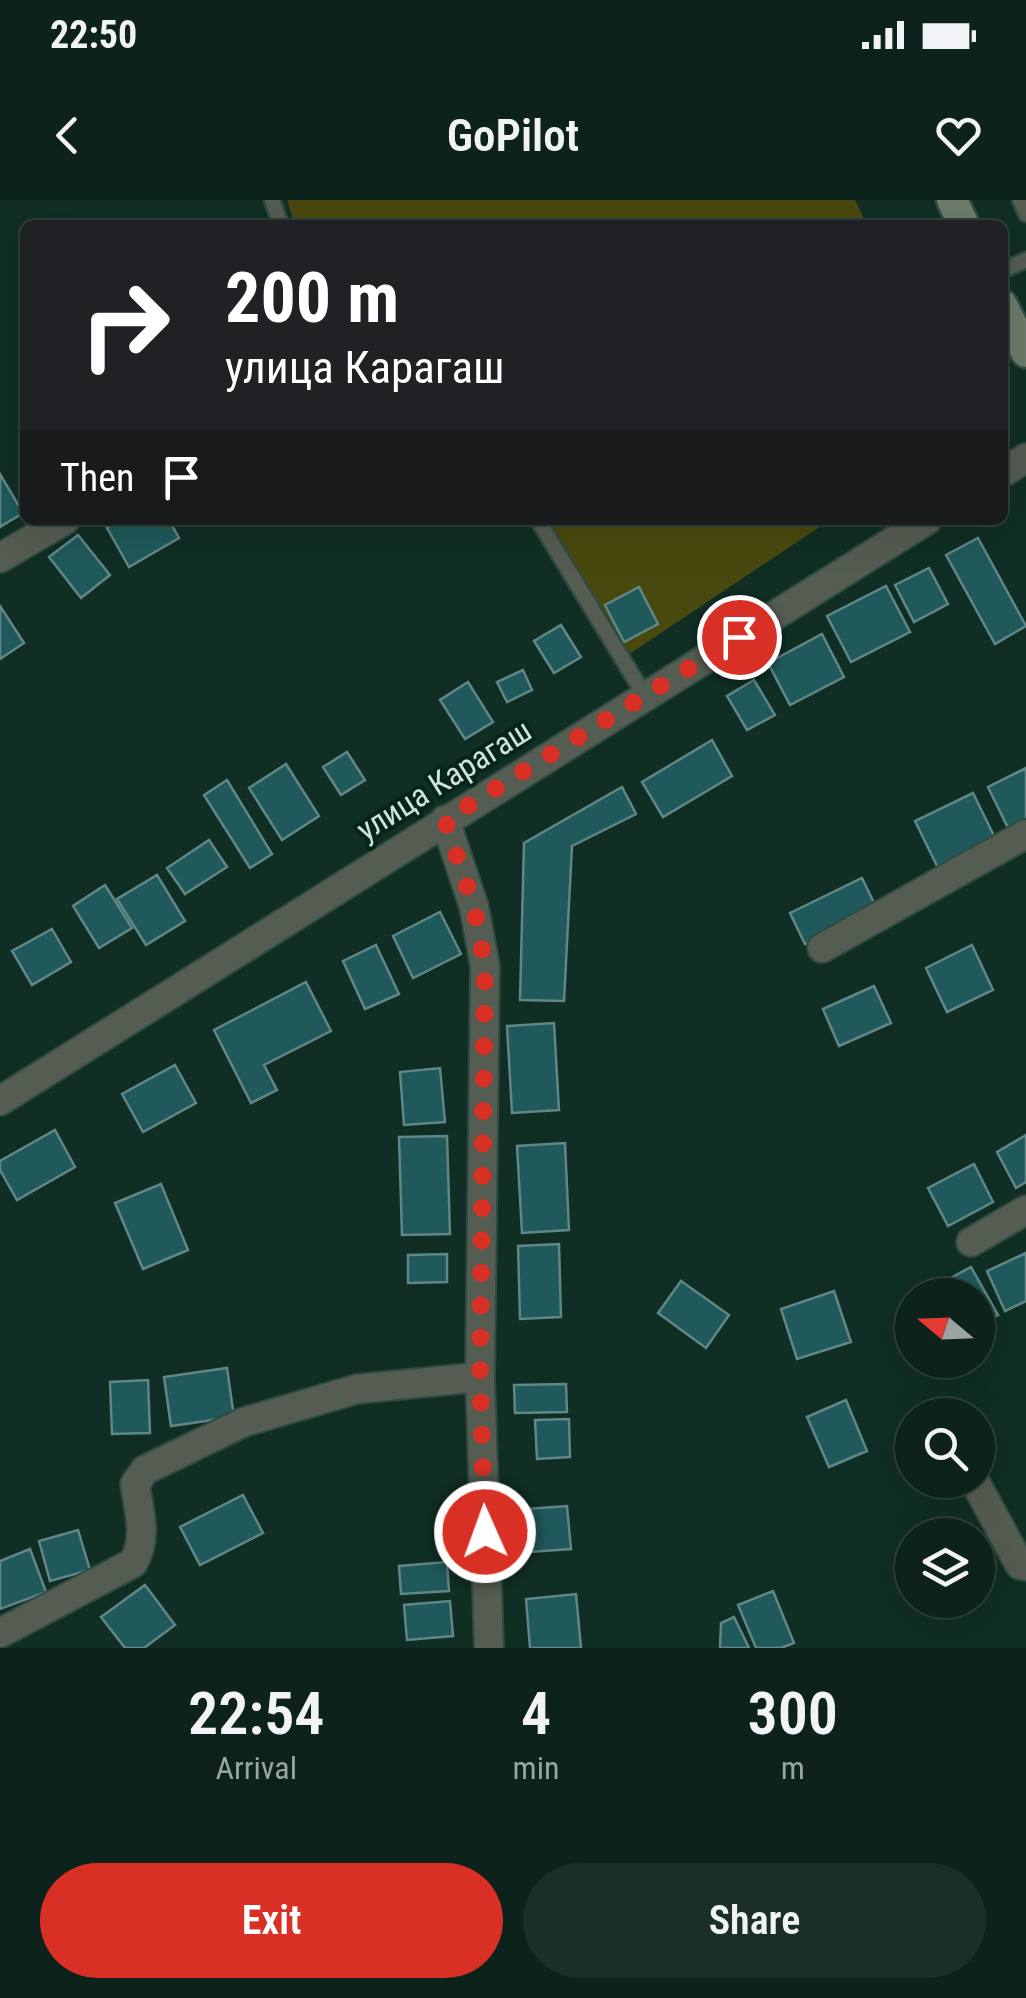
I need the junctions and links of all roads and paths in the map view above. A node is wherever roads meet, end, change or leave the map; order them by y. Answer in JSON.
{"nodes":[{"id":1,"x":1020,"y":200,"type":"edge"},
{"id":2,"x":1026,"y":214,"type":"edge"},
{"id":3,"x":1008,"y":317,"type":"edge"},
{"id":4,"x":1026,"y":352,"type":"edge"},
{"id":5,"x":56,"y":525,"type":"edge"},
{"id":6,"x":541,"y":525,"type":"edge"},
{"id":7,"x":919,"y":525,"type":"edge"},
{"id":8,"x":0,"y":558,"type":"edge"},
{"id":9,"x":644,"y":696,"type":"junction"},
{"id":10,"x":445,"y":820,"type":"junction"},
{"id":11,"x":1026,"y":834,"type":"edge"},
{"id":12,"x":822,"y":948,"type":"dead end"},
{"id":13,"x":0,"y":1102,"type":"edge"},
{"id":14,"x":1026,"y":1210,"type":"edge"},
{"id":15,"x":972,"y":1242,"type":"dead end"},
{"id":16,"x":480,"y":1377,"type":"junction"},
{"id":17,"x":984,"y":1498,"type":"edge"},
{"id":18,"x":1026,"y":1566,"type":"edge"},
{"id":19,"x":0,"y":1633,"type":"edge"},
{"id":20,"x":489,"y":1648,"type":"edge"}],
"edges":[{"from":1,"to":2,"type":"lane"},
{"from":3,"to":4,"type":"street"},
{"from":5,"to":8,"type":"street"},
{"from":6,"to":9,"type":"lane"},
{"from":7,"to":9,"type":"street","name":"улица Карагаш"},
{"from":9,"to":10,"type":"street","name":"улица Карагаш"},
{"from":10,"to":13,"type":"street","name":"улица Карагаш"},
{"from":10,"to":16,"type":"street"},
{"from":11,"to":12,"type":"street"},
{"from":14,"to":15,"type":"street"},
{"from":16,"to":19,"type":"street"},
{"from":16,"to":20,"type":"street"},
{"from":17,"to":18,"type":"street"}]}
